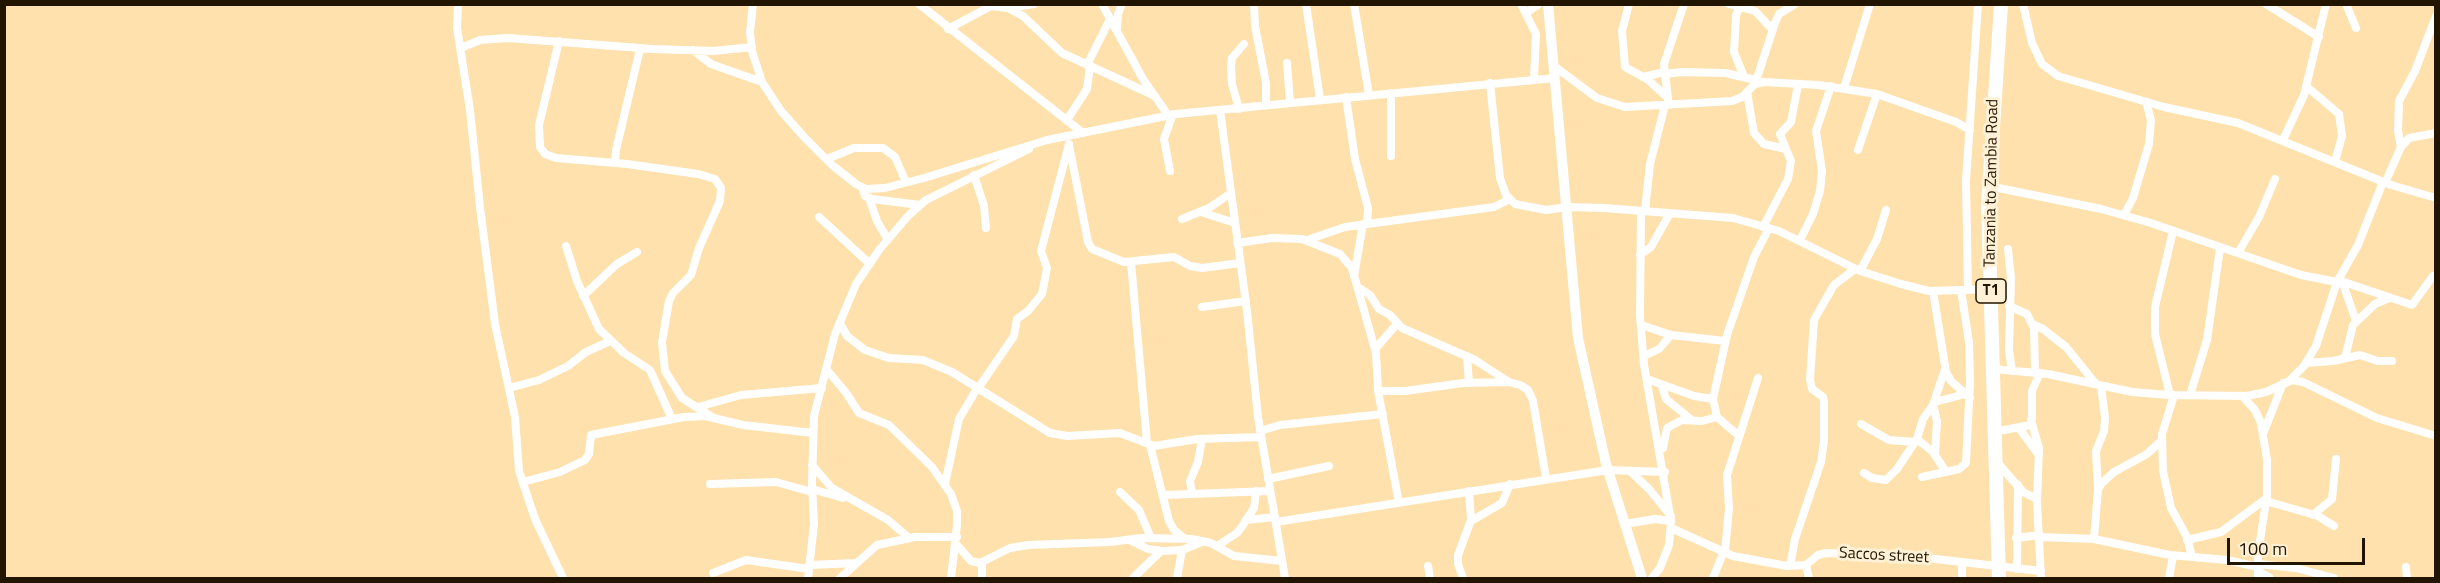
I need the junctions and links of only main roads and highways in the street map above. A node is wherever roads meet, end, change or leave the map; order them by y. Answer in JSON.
{"nodes":[{"id":1,"x":2001,"y":4,"type":"edge"},
{"id":2,"x":2002,"y":575,"type":"edge"}],
"edges":[{"from":1,"to":2,"type":"highway","name":"Tanzania to Zambia Road","number":"T1"}]}
